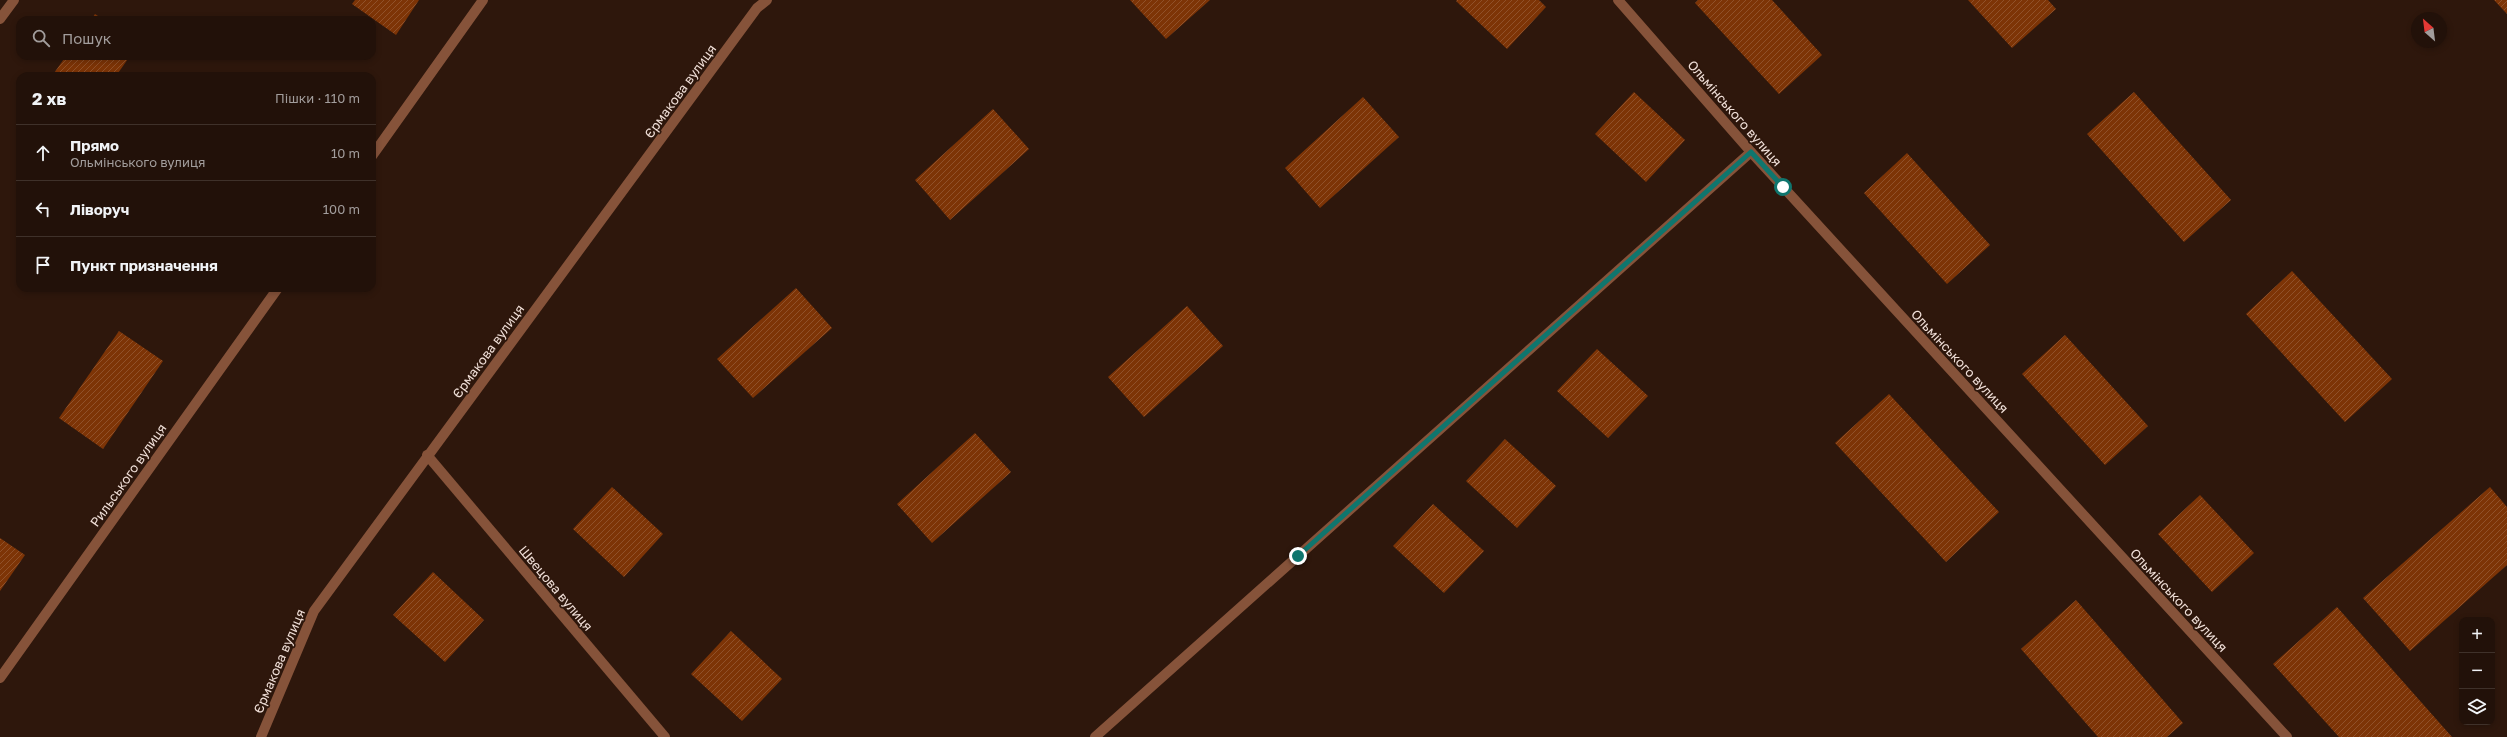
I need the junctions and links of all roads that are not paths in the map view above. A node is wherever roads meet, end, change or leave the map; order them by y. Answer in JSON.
{"nodes":[{"id":1,"x":14,"y":0,"type":"edge"},
{"id":2,"x":483,"y":0,"type":"edge"},
{"id":3,"x":767,"y":0,"type":"edge"},
{"id":4,"x":1618,"y":0,"type":"edge"},
{"id":5,"x":0,"y":19,"type":"edge"},
{"id":6,"x":376,"y":150,"type":"edge"},
{"id":7,"x":1751,"y":152,"type":"junction"},
{"id":8,"x":275,"y":292,"type":"edge"},
{"id":9,"x":427,"y":455,"type":"junction"},
{"id":10,"x":0,"y":678,"type":"edge"},
{"id":11,"x":261,"y":737,"type":"edge"},
{"id":12,"x":665,"y":737,"type":"edge"},
{"id":13,"x":1095,"y":737,"type":"edge"},
{"id":14,"x":2287,"y":737,"type":"edge"}],
"edges":[{"from":1,"to":5,"type":"street"},
{"from":2,"to":6,"type":"street"},
{"from":3,"to":9,"type":"street","name":"Єрмакова вулиця"},
{"from":4,"to":7,"type":"street","name":"Ольмінського вулиця"},
{"from":7,"to":13,"type":"street"},
{"from":7,"to":14,"type":"street","name":"Ольмінського вулиця"},
{"from":8,"to":10,"type":"street","name":"Рильського вулиця"},
{"from":9,"to":11,"type":"street","name":"Єрмакова вулиця"},
{"from":9,"to":12,"type":"street","name":"Швецова вулиця"}]}
